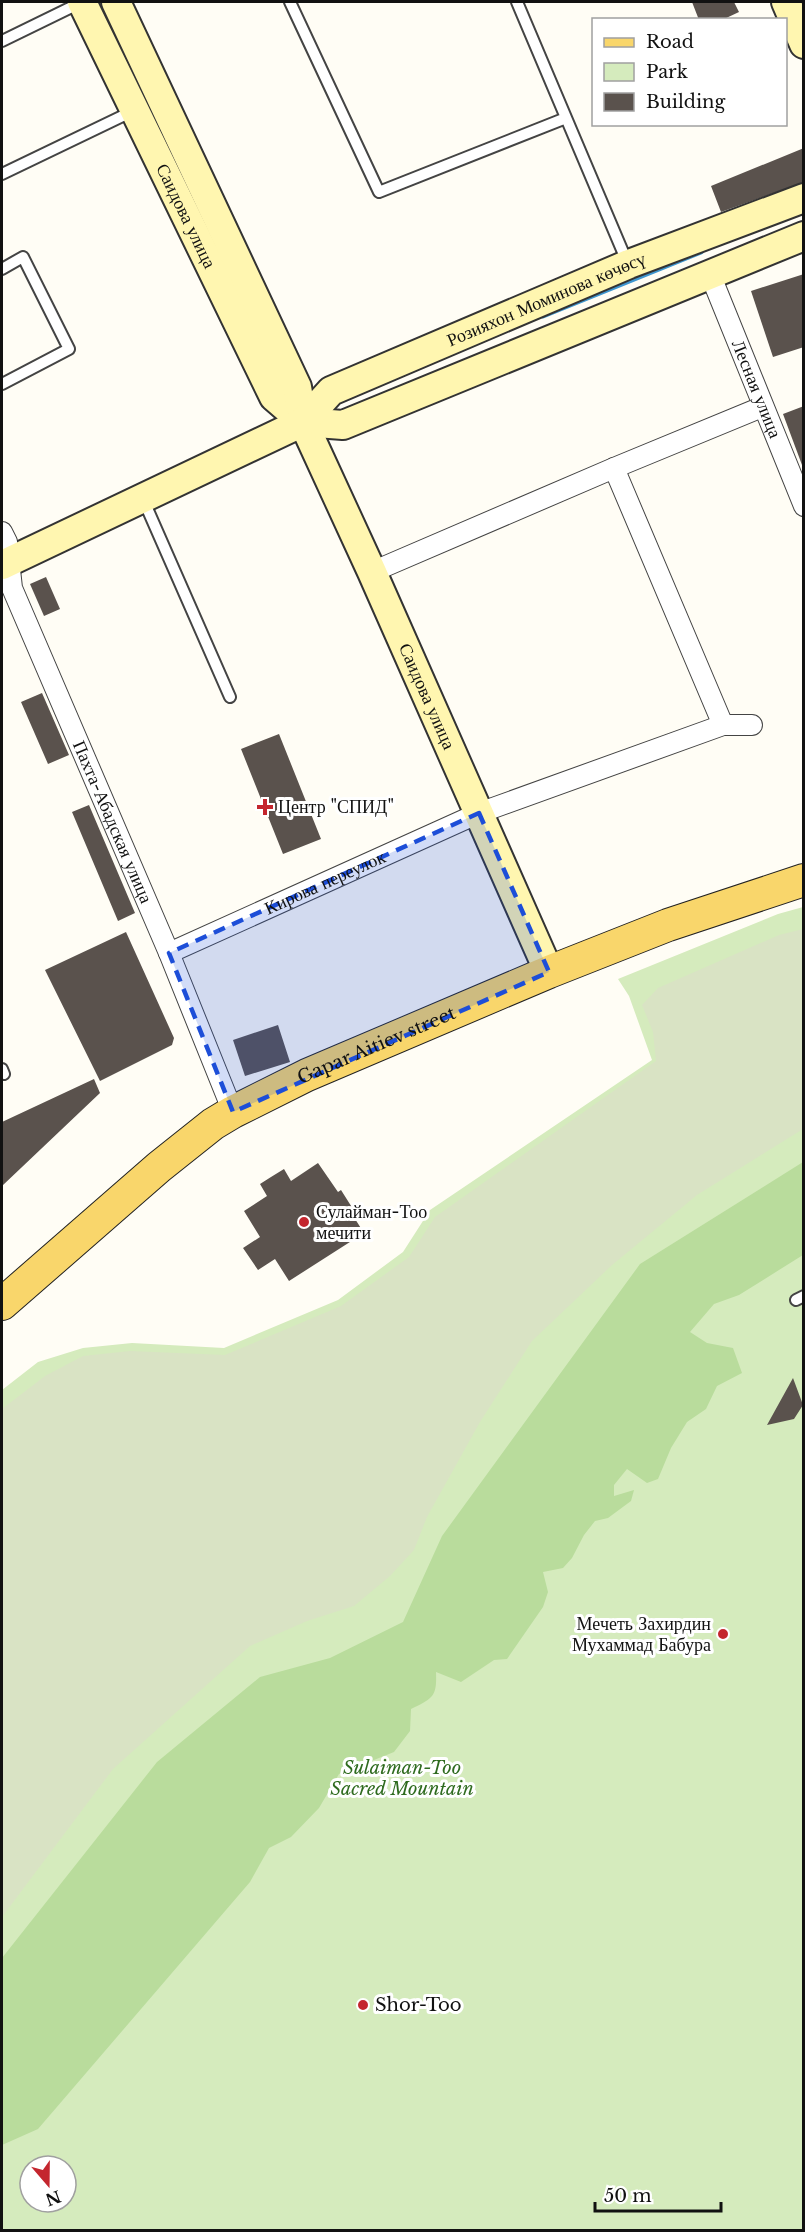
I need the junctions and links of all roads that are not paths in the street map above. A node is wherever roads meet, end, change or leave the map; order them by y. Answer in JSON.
{"nodes":[{"id":1,"x":82,"y":2,"type":"edge"},
{"id":2,"x":116,"y":2,"type":"edge"},
{"id":3,"x":290,"y":2,"type":"edge"},
{"id":4,"x":517,"y":2,"type":"edge"},
{"id":5,"x":786,"y":2,"type":"edge"},
{"id":6,"x":2,"y":41,"type":"edge"},
{"id":7,"x":804,"y":45,"type":"edge"},
{"id":8,"x":133,"y":111,"type":"junction"},
{"id":9,"x":566,"y":118,"type":"junction"},
{"id":10,"x":2,"y":174,"type":"edge"},
{"id":11,"x":804,"y":198,"type":"edge"},
{"id":12,"x":804,"y":236,"type":"edge"},
{"id":13,"x":628,"y":264,"type":"junction"},
{"id":14,"x":2,"y":268,"type":"edge"},
{"id":15,"x":710,"y":274,"type":"junction"},
{"id":16,"x":2,"y":384,"type":"edge"},
{"id":17,"x":762,"y":407,"type":"junction"},
{"id":18,"x":303,"y":422,"type":"junction"},
{"id":19,"x":614,"y":468,"type":"junction"},
{"id":20,"x":142,"y":497,"type":"junction"},
{"id":21,"x":804,"y":506,"type":"edge"},
{"id":22,"x":2,"y":532,"type":"edge"},
{"id":23,"x":5,"y":563,"type":"edge"},
{"id":24,"x":372,"y":572,"type":"junction"},
{"id":25,"x":230,"y":697,"type":"dead end"},
{"id":26,"x":723,"y":725,"type":"junction"},
{"id":27,"x":752,"y":725,"type":"dead end"},
{"id":28,"x":479,"y":813,"type":"junction"},
{"id":29,"x":804,"y":880,"type":"edge"},
{"id":30,"x":169,"y":953,"type":"junction"},
{"id":31,"x":549,"y":972,"type":"junction"},
{"id":32,"x":233,"y":1112,"type":"junction"},
{"id":33,"x":2,"y":1304,"type":"edge"}],
"edges":[{"from":1,"to":6,"type":"lane"},
{"from":1,"to":8,"type":"street","name":"Саидова улица"},
{"from":2,"to":18,"type":"street","name":"Саидова улица"},
{"from":3,"to":9,"type":"lane"},
{"from":4,"to":9,"type":"lane"},
{"from":5,"to":7,"type":"street"},
{"from":8,"to":10,"type":"lane"},
{"from":8,"to":18,"type":"street","name":"Саидова улица"},
{"from":9,"to":13,"type":"lane"},
{"from":11,"to":13,"type":"street","name":"Розияхон Моминова көчөсү"},
{"from":12,"to":15,"type":"street","name":"Розияхон Моминова көчөсү"},
{"from":13,"to":18,"type":"street","name":"Розияхон Моминова көчөсү"},
{"from":14,"to":16,"type":"lane"},
{"from":15,"to":17,"type":"street","name":"Лесная улица"},
{"from":15,"to":18,"type":"street","name":"Розияхон Моминова көчөсү"},
{"from":17,"to":19,"type":"street"},
{"from":17,"to":21,"type":"street","name":"Лесная улица"},
{"from":18,"to":20,"type":"street","name":"Розияхон Моминова көчөсү"},
{"from":18,"to":24,"type":"street","name":"Саидова улица"},
{"from":19,"to":24,"type":"street"},
{"from":19,"to":26,"type":"street"},
{"from":20,"to":23,"type":"street","name":"Розияхон Моминова көчөсү"},
{"from":20,"to":25,"type":"lane"},
{"from":22,"to":23,"type":"street","name":"Пахта-Абадская улица"},
{"from":23,"to":30,"type":"street","name":"Пахта-Абадская улица"},
{"from":24,"to":28,"type":"street","name":"Саидова улица"},
{"from":26,"to":27,"type":"street","name":"Кирова переулок"},
{"from":26,"to":28,"type":"street","name":"Кирова переулок"},
{"from":28,"to":30,"type":"street","name":"Кирова переулок"},
{"from":28,"to":31,"type":"street","name":"Саидова улица"},
{"from":29,"to":31,"type":"main road","name":"Gapar Aitiev street"},
{"from":30,"to":32,"type":"street","name":"Пахта-Абадская улица"},
{"from":31,"to":32,"type":"main road","name":"Gapar Aitiev street"},
{"from":32,"to":33,"type":"main road","name":"Gapar Aitiev street"}]}
